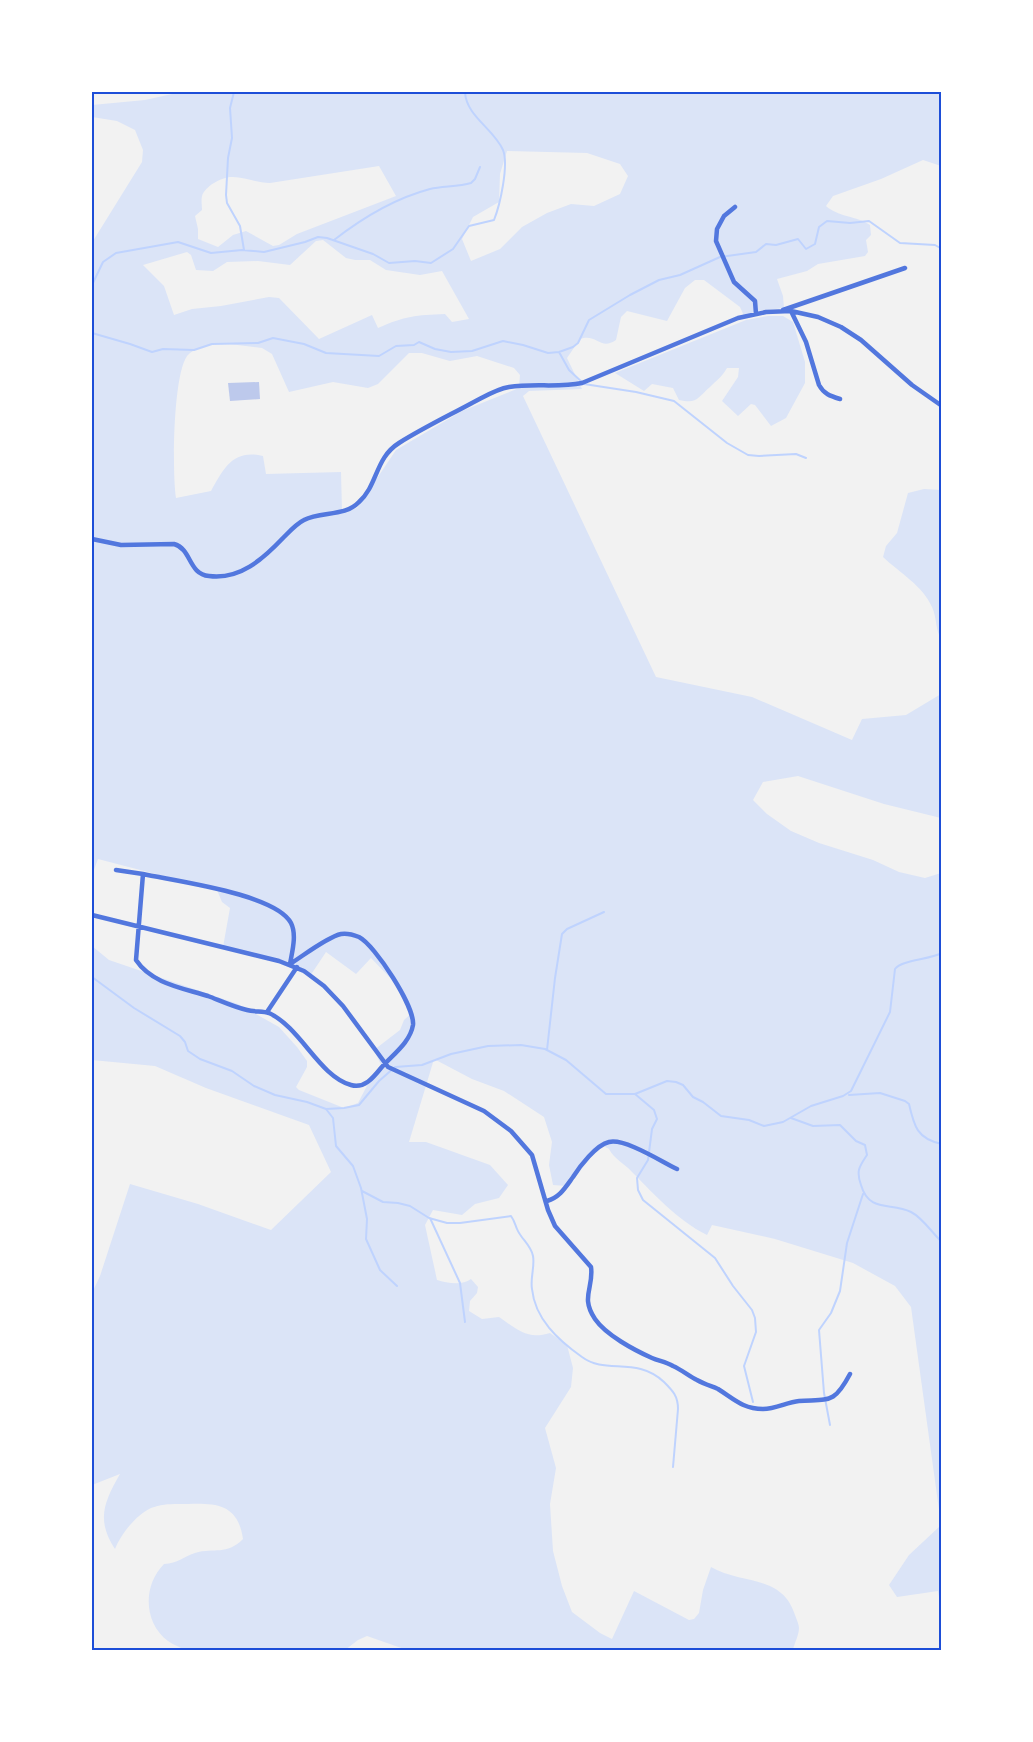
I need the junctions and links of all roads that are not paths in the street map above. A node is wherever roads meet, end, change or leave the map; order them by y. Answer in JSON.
{"nodes":[{"id":1,"x":735,"y":207,"type":"dead end"},
{"id":2,"x":905,"y":268,"type":"dead end"},
{"id":3,"x":781,"y":311,"type":"junction"},
{"id":4,"x":791,"y":311,"type":"junction"},
{"id":5,"x":756,"y":314,"type":"junction"},
{"id":6,"x":840,"y":399,"type":"dead end"},
{"id":7,"x":942,"y":406,"type":"edge"},
{"id":8,"x":92,"y":539,"type":"edge"},
{"id":9,"x":116,"y":870,"type":"dead end"},
{"id":10,"x":143,"y":874,"type":"junction"},
{"id":11,"x":92,"y":915,"type":"edge"},
{"id":12,"x":140,"y":927,"type":"junction"},
{"id":13,"x":290,"y":964,"type":"junction"},
{"id":14,"x":297,"y":967,"type":"junction"},
{"id":15,"x":267,"y":1012,"type":"junction"},
{"id":16,"x":385,"y":1064,"type":"junction"},
{"id":17,"x":677,"y":1169,"type":"dead end"},
{"id":18,"x":547,"y":1201,"type":"junction"},
{"id":19,"x":850,"y":1374,"type":"dead end"}],
"edges":[{"from":1,"to":5,"type":"street"},
{"from":2,"to":3,"type":"street"},
{"from":3,"to":4,"type":"street"},
{"from":3,"to":5,"type":"street"},
{"from":4,"to":6,"type":"street"},
{"from":4,"to":7,"type":"street"},
{"from":5,"to":8,"type":"street"},
{"from":9,"to":10,"type":"street"},
{"from":10,"to":12,"type":"street"},
{"from":10,"to":13,"type":"street"},
{"from":11,"to":12,"type":"street"},
{"from":12,"to":13,"type":"street"},
{"from":12,"to":15,"type":"street"},
{"from":13,"to":14,"type":"street"},
{"from":13,"to":16,"type":"street"},
{"from":14,"to":15,"type":"street"},
{"from":14,"to":16,"type":"street"},
{"from":15,"to":16,"type":"street"},
{"from":16,"to":18,"type":"street"},
{"from":17,"to":18,"type":"street"},
{"from":18,"to":19,"type":"street"}]}
